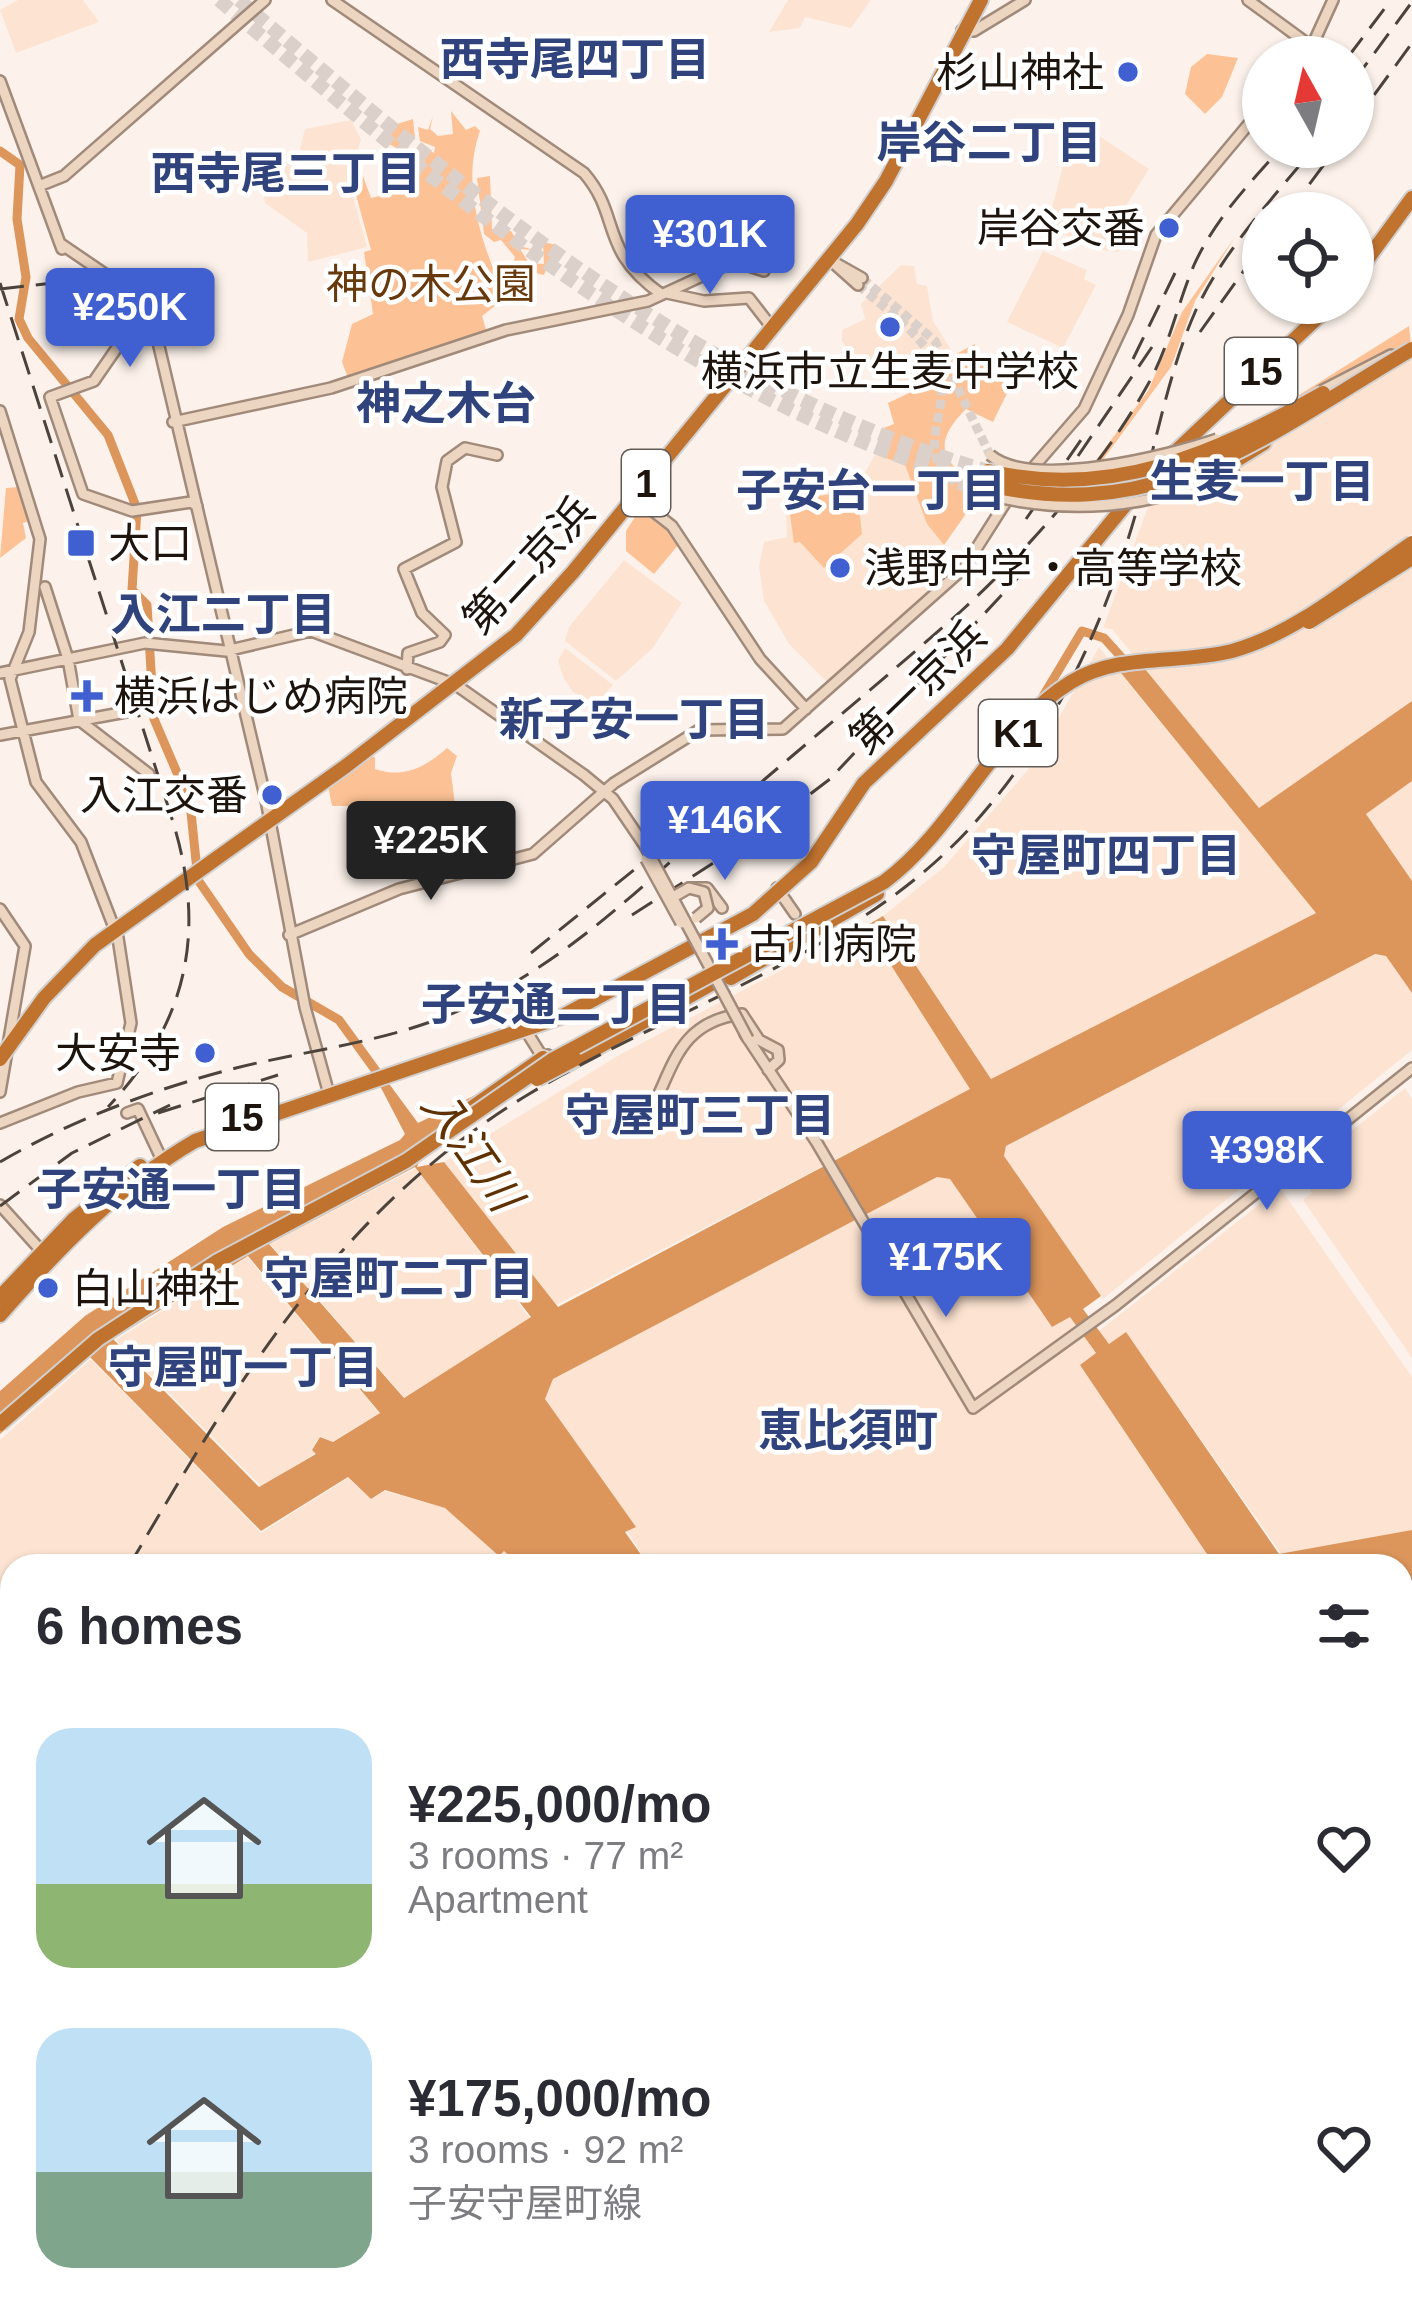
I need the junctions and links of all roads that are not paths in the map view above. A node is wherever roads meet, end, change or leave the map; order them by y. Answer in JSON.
{"nodes":[{"id":1,"x":265,"y":0,"type":"edge"},
{"id":2,"x":332,"y":0,"type":"edge"},
{"id":3,"x":977,"y":0,"type":"edge"},
{"id":4,"x":1025,"y":0,"type":"edge"},
{"id":5,"x":1248,"y":0,"type":"edge"},
{"id":6,"x":1333,"y":0,"type":"edge"},
{"id":7,"x":964,"y":31,"type":"junction"},
{"id":8,"x":1291,"y":36,"type":"edge"},
{"id":9,"x":1317,"y":36,"type":"edge"},
{"id":10,"x":0,"y":81,"type":"edge"},
{"id":11,"x":1242,"y":132,"type":"edge"},
{"id":12,"x":39,"y":186,"type":"junction"},
{"id":13,"x":1412,"y":194,"type":"edge"},
{"id":14,"x":61,"y":244,"type":"junction"},
{"id":15,"x":1374,"y":246,"type":"edge"},
{"id":16,"x":830,"y":260,"type":"junction"},
{"id":17,"x":764,"y":271,"type":"dead end"},
{"id":18,"x":860,"y":282,"type":"tunnel mouth"},
{"id":19,"x":664,"y":294,"type":"junction"},
{"id":20,"x":146,"y":307,"type":"junction"},
{"id":21,"x":1308,"y":324,"type":"edge"},
{"id":22,"x":770,"y":325,"type":"junction"},
{"id":23,"x":1412,"y":347,"type":"edge"},
{"id":24,"x":1335,"y":392,"type":"joint"},
{"id":25,"x":0,"y":411,"type":"edge"},
{"id":26,"x":175,"y":422,"type":"junction"},
{"id":27,"x":497,"y":454,"type":"dead end"},
{"id":28,"x":635,"y":497,"type":"junction"},
{"id":29,"x":1070,"y":501,"type":"junction"},
{"id":30,"x":194,"y":504,"type":"junction"},
{"id":31,"x":1412,"y":548,"type":"edge"},
{"id":32,"x":45,"y":587,"type":"dead end"},
{"id":33,"x":228,"y":651,"type":"junction"},
{"id":34,"x":68,"y":659,"type":"junction"},
{"id":35,"x":407,"y":668,"type":"junction"},
{"id":36,"x":14,"y":670,"type":"junction"},
{"id":37,"x":0,"y":673,"type":"edge"},
{"id":38,"x":451,"y":685,"type":"junction"},
{"id":39,"x":806,"y":709,"type":"junction"},
{"id":40,"x":126,"y":712,"type":"dead end"},
{"id":41,"x":79,"y":720,"type":"junction"},
{"id":42,"x":20,"y":731,"type":"junction"},
{"id":43,"x":0,"y":735,"type":"edge"},
{"id":44,"x":149,"y":774,"type":"dead end"},
{"id":45,"x":603,"y":793,"type":"junction"},
{"id":46,"x":267,"y":817,"type":"junction"},
{"id":47,"x":642,"y":847,"type":"junction"},
{"id":48,"x":920,"y":851,"type":"junction"},
{"id":49,"x":779,"y":891,"type":"junction"},
{"id":50,"x":878,"y":894,"type":"junction"},
{"id":51,"x":675,"y":896,"type":"junction"},
{"id":52,"x":722,"y":908,"type":"dead end"},
{"id":53,"x":0,"y":909,"type":"edge"},
{"id":54,"x":794,"y":920,"type":"joint"},
{"id":55,"x":114,"y":927,"type":"junction"},
{"id":56,"x":289,"y":935,"type":"junction"},
{"id":57,"x":738,"y":969,"type":"junction"},
{"id":58,"x":712,"y":975,"type":"junction"},
{"id":59,"x":524,"y":1027,"type":"junction"},
{"id":60,"x":609,"y":1034,"type":"junction"},
{"id":61,"x":4,"y":1048,"type":"edge"},
{"id":62,"x":540,"y":1060,"type":"junction"},
{"id":63,"x":765,"y":1066,"type":"junction"},
{"id":64,"x":1412,"y":1071,"type":"edge"},
{"id":65,"x":328,"y":1091,"type":"junction"},
{"id":66,"x":0,"y":1092,"type":"edge"},
{"id":67,"x":512,"y":1092,"type":"junction"},
{"id":68,"x":127,"y":1113,"type":"dead end"},
{"id":69,"x":0,"y":1123,"type":"edge"},
{"id":70,"x":644,"y":1123,"type":"dead end"},
{"id":71,"x":160,"y":1158,"type":"junction"},
{"id":72,"x":406,"y":1161,"type":"junction"},
{"id":73,"x":0,"y":1205,"type":"edge"},
{"id":74,"x":45,"y":1255,"type":"junction"},
{"id":75,"x":0,"y":1297,"type":"edge"},
{"id":76,"x":0,"y":1315,"type":"edge"},
{"id":77,"x":0,"y":1428,"type":"edge"}],
"edges":[{"from":1,"to":12,"type":"street"},
{"from":2,"to":19,"type":"street"},
{"from":3,"to":7,"type":"highway","name":"第二京浜","number":"1"},
{"from":4,"to":7,"type":"street"},
{"from":5,"to":8,"type":"street"},
{"from":6,"to":9,"type":"street"},
{"from":7,"to":16,"type":"highway","name":"第二京浜","number":"1"},
{"from":7,"to":22,"type":"highway","name":"第二京浜","number":"1"},
{"from":10,"to":12,"type":"street"},
{"from":11,"to":39,"type":"street"},
{"from":12,"to":14,"type":"street"},
{"from":13,"to":15,"type":"highway"},
{"from":14,"to":20,"type":"street"},
{"from":14,"to":26,"type":"street"},
{"from":16,"to":18,"type":"street"},
{"from":16,"to":28,"type":"highway","name":"第二京浜","number":"1"},
{"from":17,"to":19,"type":"street"},
{"from":19,"to":22,"type":"street"},
{"from":19,"to":26,"type":"street"},
{"from":20,"to":26,"type":"street"},
{"from":20,"to":30,"type":"street"},
{"from":21,"to":49,"type":"highway","name":"第一京浜","number":"15"},
{"from":22,"to":38,"type":"highway","name":"第二京浜","number":"1"},
{"from":23,"to":24,"type":"street","bridge":true},
{"from":23,"to":29,"type":"highway","bridge":true},
{"from":23,"to":29,"type":"highway","bridge":true},
{"from":24,"to":29,"type":"highway","bridge":true},
{"from":25,"to":36,"type":"street"},
{"from":26,"to":30,"type":"street"},
{"from":27,"to":35,"type":"street"},
{"from":28,"to":38,"type":"highway","name":"第二京浜","number":"1"},
{"from":28,"to":39,"type":"street"},
{"from":30,"to":33,"type":"street"},
{"from":31,"to":48,"type":"highway","number":"K1","bridge":true},
{"from":31,"to":50,"type":"highway","number":"K1","bridge":true},
{"from":32,"to":34,"type":"street"},
{"from":33,"to":34,"type":"street"},
{"from":33,"to":35,"type":"street"},
{"from":33,"to":46,"type":"street"},
{"from":34,"to":36,"type":"street"},
{"from":34,"to":41,"type":"street"},
{"from":35,"to":38,"type":"street"},
{"from":36,"to":37,"type":"street"},
{"from":36,"to":42,"type":"street"},
{"from":38,"to":45,"type":"street"},
{"from":38,"to":46,"type":"highway","name":"第二京浜","number":"1"},
{"from":39,"to":45,"type":"street"},
{"from":40,"to":41,"type":"street"},
{"from":41,"to":42,"type":"street"},
{"from":41,"to":44,"type":"street"},
{"from":42,"to":43,"type":"street"},
{"from":42,"to":55,"type":"street"},
{"from":45,"to":47,"type":"street"},
{"from":45,"to":56,"type":"street"},
{"from":46,"to":55,"type":"highway","name":"第二京浜","number":"1"},
{"from":46,"to":56,"type":"street"},
{"from":47,"to":51,"type":"street","bridge":true},
{"from":47,"to":58,"type":"street","bridge":true},
{"from":48,"to":54,"type":"highway","bridge":true},
{"from":48,"to":72,"type":"highway","number":"K1","bridge":true},
{"from":49,"to":54,"type":"street"},
{"from":49,"to":59,"type":"highway","name":"第一京浜","number":"15"},
{"from":50,"to":57,"type":"highway","number":"K1","bridge":true},
{"from":50,"to":58,"type":"highway","bridge":true},
{"from":51,"to":52,"type":"street","bridge":true},
{"from":51,"to":58,"type":"street","bridge":true},
{"from":53,"to":61,"type":"street"},
{"from":55,"to":61,"type":"highway","name":"第二京浜","number":"1"},
{"from":55,"to":69,"type":"street"},
{"from":56,"to":65,"type":"street"},
{"from":57,"to":60,"type":"highway","bridge":true},
{"from":57,"to":67,"type":"highway","number":"K1","bridge":true},
{"from":58,"to":60,"type":"street","bridge":true},
{"from":58,"to":63,"type":"street","bridge":true},
{"from":58,"to":67,"type":"highway","bridge":true},
{"from":59,"to":62,"type":"street"},
{"from":59,"to":65,"type":"highway","name":"第一京浜","number":"15"},
{"from":60,"to":62,"type":"highway"},
{"from":61,"to":66,"type":"street"},
{"from":62,"to":72,"type":"highway","bridge":true},
{"from":63,"to":64,"type":"street"},
{"from":63,"to":70,"type":"street"},
{"from":65,"to":71,"type":"highway","name":"第一京浜","number":"15"},
{"from":67,"to":77,"type":"highway","number":"K1","bridge":true},
{"from":68,"to":71,"type":"street"},
{"from":71,"to":74,"type":"highway","name":"第一京浜","number":"15"},
{"from":72,"to":77,"type":"highway","number":"K1","bridge":true},
{"from":73,"to":74,"type":"street"},
{"from":74,"to":75,"type":"highway","name":"第一京浜","number":"15"},
{"from":74,"to":76,"type":"highway","name":"第一京浜","number":"15"}]}
